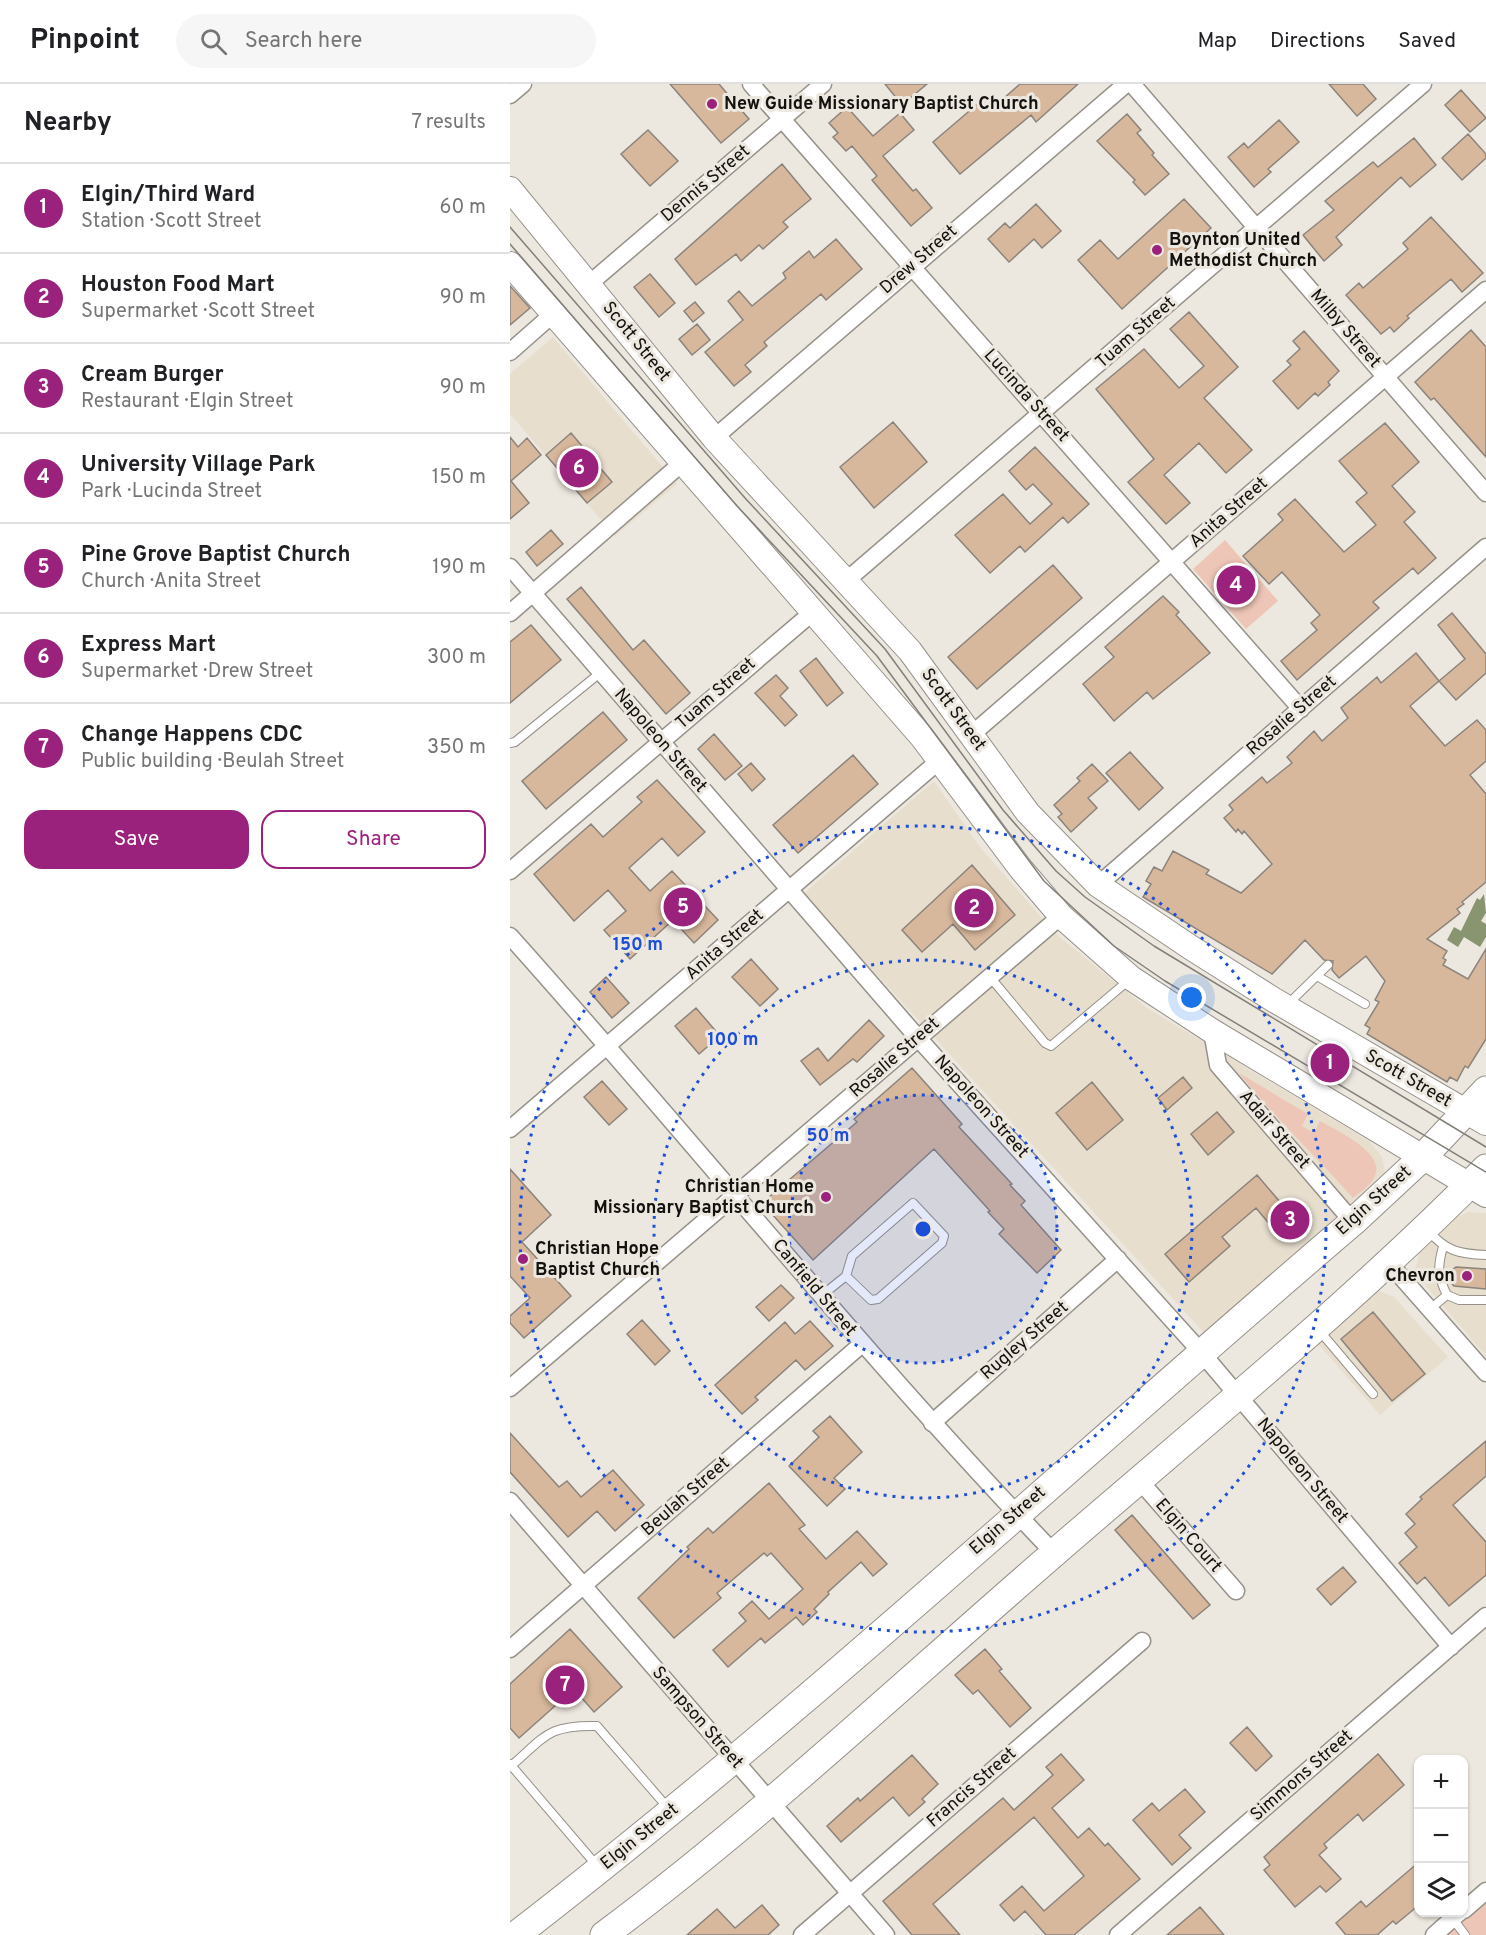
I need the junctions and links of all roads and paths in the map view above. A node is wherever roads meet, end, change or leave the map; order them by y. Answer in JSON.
{"nodes":[{"id":1,"x":523,"y":84,"type":"edge"},
{"id":2,"x":751,"y":84,"type":"edge"},
{"id":3,"x":823,"y":84,"type":"edge"},
{"id":4,"x":1126,"y":84,"type":"edge"},
{"id":5,"x":1132,"y":84,"type":"edge"},
{"id":6,"x":1423,"y":84,"type":"edge"},
{"id":7,"x":510,"y":95,"type":"edge"},
{"id":8,"x":782,"y":120,"type":"junction"},
{"id":9,"x":510,"y":189,"type":"edge"},
{"id":10,"x":1255,"y":228,"type":"junction"},
{"id":11,"x":510,"y":264,"type":"edge"},
{"id":12,"x":910,"y":268,"type":"junction"},
{"id":13,"x":589,"y":284,"type":"junction"},
{"id":14,"x":1486,"y":290,"type":"edge"},
{"id":15,"x":553,"y":314,"type":"junction"},
{"id":16,"x":510,"y":352,"type":"edge"},
{"id":17,"x":1387,"y":377,"type":"junction"},
{"id":18,"x":1043,"y":414,"type":"junction"},
{"id":19,"x":714,"y":438,"type":"junction"},
{"id":20,"x":682,"y":463,"type":"junction"},
{"id":21,"x":1486,"y":493,"type":"edge"},
{"id":22,"x":1486,"y":548,"type":"edge"},
{"id":23,"x":1173,"y":561,"type":"junction"},
{"id":24,"x":510,"y":567,"type":"edge"},
{"id":25,"x":847,"y":580,"type":"junction"},
{"id":26,"x":533,"y":594,"type":"junction"},
{"id":27,"x":813,"y":612,"type":"junction"},
{"id":28,"x":510,"y":613,"type":"edge"},
{"id":29,"x":600,"y":673,"type":"junction"},
{"id":30,"x":1301,"y":709,"type":"junction"},
{"id":31,"x":971,"y":735,"type":"junction"},
{"id":32,"x":660,"y":742,"type":"junction"},
{"id":33,"x":510,"y":743,"type":"edge"},
{"id":34,"x":940,"y":760,"type":"junction"},
{"id":35,"x":510,"y":871,"type":"edge"},
{"id":36,"x":1098,"y":885,"type":"junction"},
{"id":37,"x":790,"y":888,"type":"junction"},
{"id":38,"x":1061,"y":916,"type":"junction"},
{"id":39,"x":510,"y":936,"type":"edge"},
{"id":40,"x":1328,"y":965,"type":"dead end"},
{"id":41,"x":1317,"y":976,"type":"junction"},
{"id":42,"x":990,"y":977,"type":"junction"},
{"id":43,"x":1131,"y":978,"type":"junction"},
{"id":44,"x":1365,"y":1004,"type":"dead end"},
{"id":45,"x":1286,"y":1006,"type":"junction"},
{"id":46,"x":1212,"y":1031,"type":"junction"},
{"id":47,"x":918,"y":1038,"type":"junction"},
{"id":48,"x":608,"y":1045,"type":"junction"},
{"id":49,"x":1486,"y":1090,"type":"edge"},
{"id":50,"x":1476,"y":1118,"type":"edge"},
{"id":51,"x":510,"y":1129,"type":"edge"},
{"id":52,"x":1423,"y":1157,"type":"junction"},
{"id":53,"x":1480,"y":1183,"type":"edge"},
{"id":54,"x":735,"y":1195,"type":"junction"},
{"id":55,"x":1353,"y":1222,"type":"junction"},
{"id":56,"x":1434,"y":1237,"type":"junction"},
{"id":57,"x":1486,"y":1255,"type":"edge"},
{"id":58,"x":1118,"y":1259,"type":"junction"},
{"id":59,"x":1389,"y":1263,"type":"junction"},
{"id":60,"x":846,"y":1276,"type":"junction"},
{"id":61,"x":1447,"y":1295,"type":"junction"},
{"id":62,"x":820,"y":1296,"type":"junction"},
{"id":63,"x":1486,"y":1300,"type":"edge"},
{"id":64,"x":1430,"y":1309,"type":"junction"},
{"id":65,"x":1316,"y":1327,"type":"junction"},
{"id":66,"x":862,"y":1344,"type":"junction"},
{"id":67,"x":1201,"y":1352,"type":"junction"},
{"id":68,"x":1486,"y":1373,"type":"edge"},
{"id":69,"x":510,"y":1388,"type":"edge"},
{"id":70,"x":1373,"y":1394,"type":"dead end"},
{"id":71,"x":1237,"y":1395,"type":"junction"},
{"id":72,"x":932,"y":1423,"type":"junction"},
{"id":73,"x":1140,"y":1481,"type":"junction"},
{"id":74,"x":510,"y":1501,"type":"edge"},
{"id":75,"x":1016,"y":1515,"type":"junction"},
{"id":76,"x":1054,"y":1553,"type":"junction"},
{"id":77,"x":584,"y":1585,"type":"junction"},
{"id":78,"x":1236,"y":1591,"type":"dead end"},
{"id":79,"x":1486,"y":1616,"type":"edge"},
{"id":80,"x":1142,"y":1641,"type":"dead end"},
{"id":81,"x":1451,"y":1647,"type":"junction"},
{"id":82,"x":510,"y":1649,"type":"edge"},
{"id":83,"x":733,"y":1760,"type":"junction"},
{"id":84,"x":510,"y":1766,"type":"edge"},
{"id":85,"x":770,"y":1802,"type":"junction"},
{"id":86,"x":671,"y":1812,"type":"junction"},
{"id":87,"x":600,"y":1870,"type":"junction"},
{"id":88,"x":1486,"y":1891,"type":"edge"},
{"id":89,"x":850,"y":1894,"type":"junction"},
{"id":90,"x":1468,"y":1906,"type":"edge"},
{"id":91,"x":1455,"y":1917,"type":"edge"},
{"id":92,"x":1460,"y":1917,"type":"edge"},
{"id":93,"x":516,"y":1935,"type":"edge"},
{"id":94,"x":604,"y":1935,"type":"edge"},
{"id":95,"x":802,"y":1935,"type":"edge"},
{"id":96,"x":886,"y":1935,"type":"edge"},
{"id":97,"x":1118,"y":1935,"type":"edge"},
{"id":98,"x":1434,"y":1935,"type":"edge"},
{"id":99,"x":1465,"y":1935,"type":"edge"}],
"edges":[{"from":1,"to":7,"type":"street"},
{"from":2,"to":8,"type":"street","name":"Lucinda Street"},
{"from":3,"to":8,"type":"street","name":"Dennis Street"},
{"from":4,"to":12,"type":"street","name":"Drew Street"},
{"from":5,"to":10,"type":"street","name":"Milby Street"},
{"from":6,"to":10,"type":"street","name":"Tuam Street"},
{"from":8,"to":12,"type":"street","name":"Lucinda Street"},
{"from":8,"to":13,"type":"street","name":"Dennis Street"},
{"from":9,"to":13,"type":"main road","name":"Scott Street"},
{"from":10,"to":17,"type":"street","name":"Milby Street"},
{"from":10,"to":18,"type":"street","name":"Tuam Street"},
{"from":11,"to":15,"type":"main road"},
{"from":12,"to":18,"type":"street","name":"Lucinda Street"},
{"from":12,"to":19,"type":"street","name":"Drew Street"},
{"from":13,"to":19,"type":"main road","name":"Scott Street"},
{"from":14,"to":17,"type":"street","name":"Anita Street"},
{"from":15,"to":16,"type":"street"},
{"from":15,"to":20,"type":"main road"},
{"from":17,"to":21,"type":"street","name":"Milby Street"},
{"from":17,"to":23,"type":"street","name":"Anita Street"},
{"from":18,"to":23,"type":"street","name":"Lucinda Street"},
{"from":18,"to":25,"type":"street","name":"Tuam Street"},
{"from":19,"to":25,"type":"main road","name":"Scott Street"},
{"from":20,"to":26,"type":"street"},
{"from":20,"to":27,"type":"main road"},
{"from":22,"to":30,"type":"street","name":"Rosalie Street"},
{"from":23,"to":30,"type":"street","name":"Lucinda Street"},
{"from":23,"to":31,"type":"street","name":"Anita Street"},
{"from":24,"to":26,"type":"street","name":"Napoleon Street"},
{"from":25,"to":31,"type":"main road","name":"Scott Street"},
{"from":26,"to":28,"type":"street"},
{"from":26,"to":29,"type":"street","name":"Napoleon Street"},
{"from":27,"to":32,"type":"street","name":"Tuam Street"},
{"from":27,"to":34,"type":"main road"},
{"from":29,"to":32,"type":"street","name":"Napoleon Street"},
{"from":29,"to":33,"type":"lane"},
{"from":30,"to":36,"type":"street","name":"Rosalie Street"},
{"from":31,"to":36,"type":"main road","name":"Scott Street"},
{"from":32,"to":35,"type":"street","name":"Tuam Street"},
{"from":32,"to":37,"type":"street","name":"Napoleon Street"},
{"from":34,"to":37,"type":"street","name":"Anita Street"},
{"from":34,"to":38,"type":"main road"},
{"from":36,"to":45,"type":"main road","name":"Scott Street"},
{"from":37,"to":47,"type":"street","name":"Napoleon Street"},
{"from":37,"to":48,"type":"street","name":"Anita Street"},
{"from":38,"to":42,"type":"street","name":"Rosalie Street"},
{"from":38,"to":43,"type":"main road"},
{"from":39,"to":48,"type":"street","name":"Canfield Street"},
{"from":40,"to":41,"type":"lane"},
{"from":41,"to":44,"type":"lane"},
{"from":41,"to":45,"type":"lane"},
{"from":42,"to":43,"type":"lane"},
{"from":42,"to":47,"type":"street","name":"Rosalie Street"},
{"from":43,"to":46,"type":"main road"},
{"from":45,"to":50,"type":"main road","name":"Scott Street"},
{"from":46,"to":52,"type":"main road"},
{"from":46,"to":55,"type":"street","name":"Adair Street"},
{"from":47,"to":54,"type":"street","name":"Rosalie Street"},
{"from":47,"to":58,"type":"street","name":"Napoleon Street"},
{"from":48,"to":51,"type":"street","name":"Anita Street"},
{"from":48,"to":54,"type":"street","name":"Canfield Street"},
{"from":49,"to":50,"type":"main road","name":"Elgin Street"},
{"from":50,"to":52,"type":"main road","name":"Elgin Street"},
{"from":52,"to":53,"type":"main road"},
{"from":52,"to":55,"type":"main road","name":"Elgin Street"},
{"from":53,"to":56,"type":"main road"},
{"from":54,"to":62,"type":"street","name":"Canfield Street"},
{"from":54,"to":69,"type":"street","name":"Rosalie Street"},
{"from":55,"to":67,"type":"main road","name":"Elgin Street"},
{"from":56,"to":57,"type":"lane"},
{"from":56,"to":59,"type":"main road"},
{"from":56,"to":61,"type":"lane"},
{"from":58,"to":67,"type":"street","name":"Napoleon Street"},
{"from":58,"to":72,"type":"street","name":"Rugley Street"},
{"from":59,"to":64,"type":"street"},
{"from":59,"to":65,"type":"main road"},
{"from":60,"to":60,"type":"lane"},
{"from":60,"to":62,"type":"lane"},
{"from":61,"to":63,"type":"lane"},
{"from":61,"to":64,"type":"lane"},
{"from":62,"to":66,"type":"street","name":"Canfield Street"},
{"from":64,"to":68,"type":"street"},
{"from":65,"to":70,"type":"lane"},
{"from":65,"to":71,"type":"main road"},
{"from":66,"to":72,"type":"street","name":"Canfield Street"},
{"from":66,"to":77,"type":"street","name":"Beulah Street"},
{"from":67,"to":71,"type":"street","name":"Napoleon Street"},
{"from":67,"to":75,"type":"main road","name":"Elgin Street"},
{"from":71,"to":73,"type":"main road"},
{"from":71,"to":81,"type":"street","name":"Napoleon Street"},
{"from":72,"to":75,"type":"street","name":"Canfield Street"},
{"from":73,"to":76,"type":"main road"},
{"from":73,"to":78,"type":"street","name":"Elgin Court"},
{"from":74,"to":77,"type":"street","name":"Sampson Street"},
{"from":75,"to":76,"type":"street","name":"Canfield Street"},
{"from":75,"to":83,"type":"main road","name":"Elgin Street"},
{"from":76,"to":85,"type":"main road"},
{"from":77,"to":82,"type":"street","name":"Beulah Street"},
{"from":77,"to":83,"type":"street","name":"Sampson Street"},
{"from":79,"to":81,"type":"street","name":"Simmons Street"},
{"from":80,"to":89,"type":"street","name":"Francis Street"},
{"from":81,"to":97,"type":"street","name":"Simmons Street"},
{"from":83,"to":85,"type":"street","name":"Sampson Street"},
{"from":83,"to":86,"type":"main road","name":"Elgin Street"},
{"from":84,"to":86,"type":"lane"},
{"from":84,"to":87,"type":"lane"},
{"from":85,"to":89,"type":"street","name":"Sampson Street"},
{"from":85,"to":94,"type":"main road"},
{"from":86,"to":87,"type":"main road","name":"Elgin Street"},
{"from":87,"to":93,"type":"main road","name":"Elgin Street"},
{"from":88,"to":90,"type":"street"},
{"from":89,"to":95,"type":"street","name":"Francis Street"},
{"from":89,"to":96,"type":"street","name":"Sampson Street"},
{"from":91,"to":98,"type":"street"},
{"from":92,"to":99,"type":"lane"}]}
